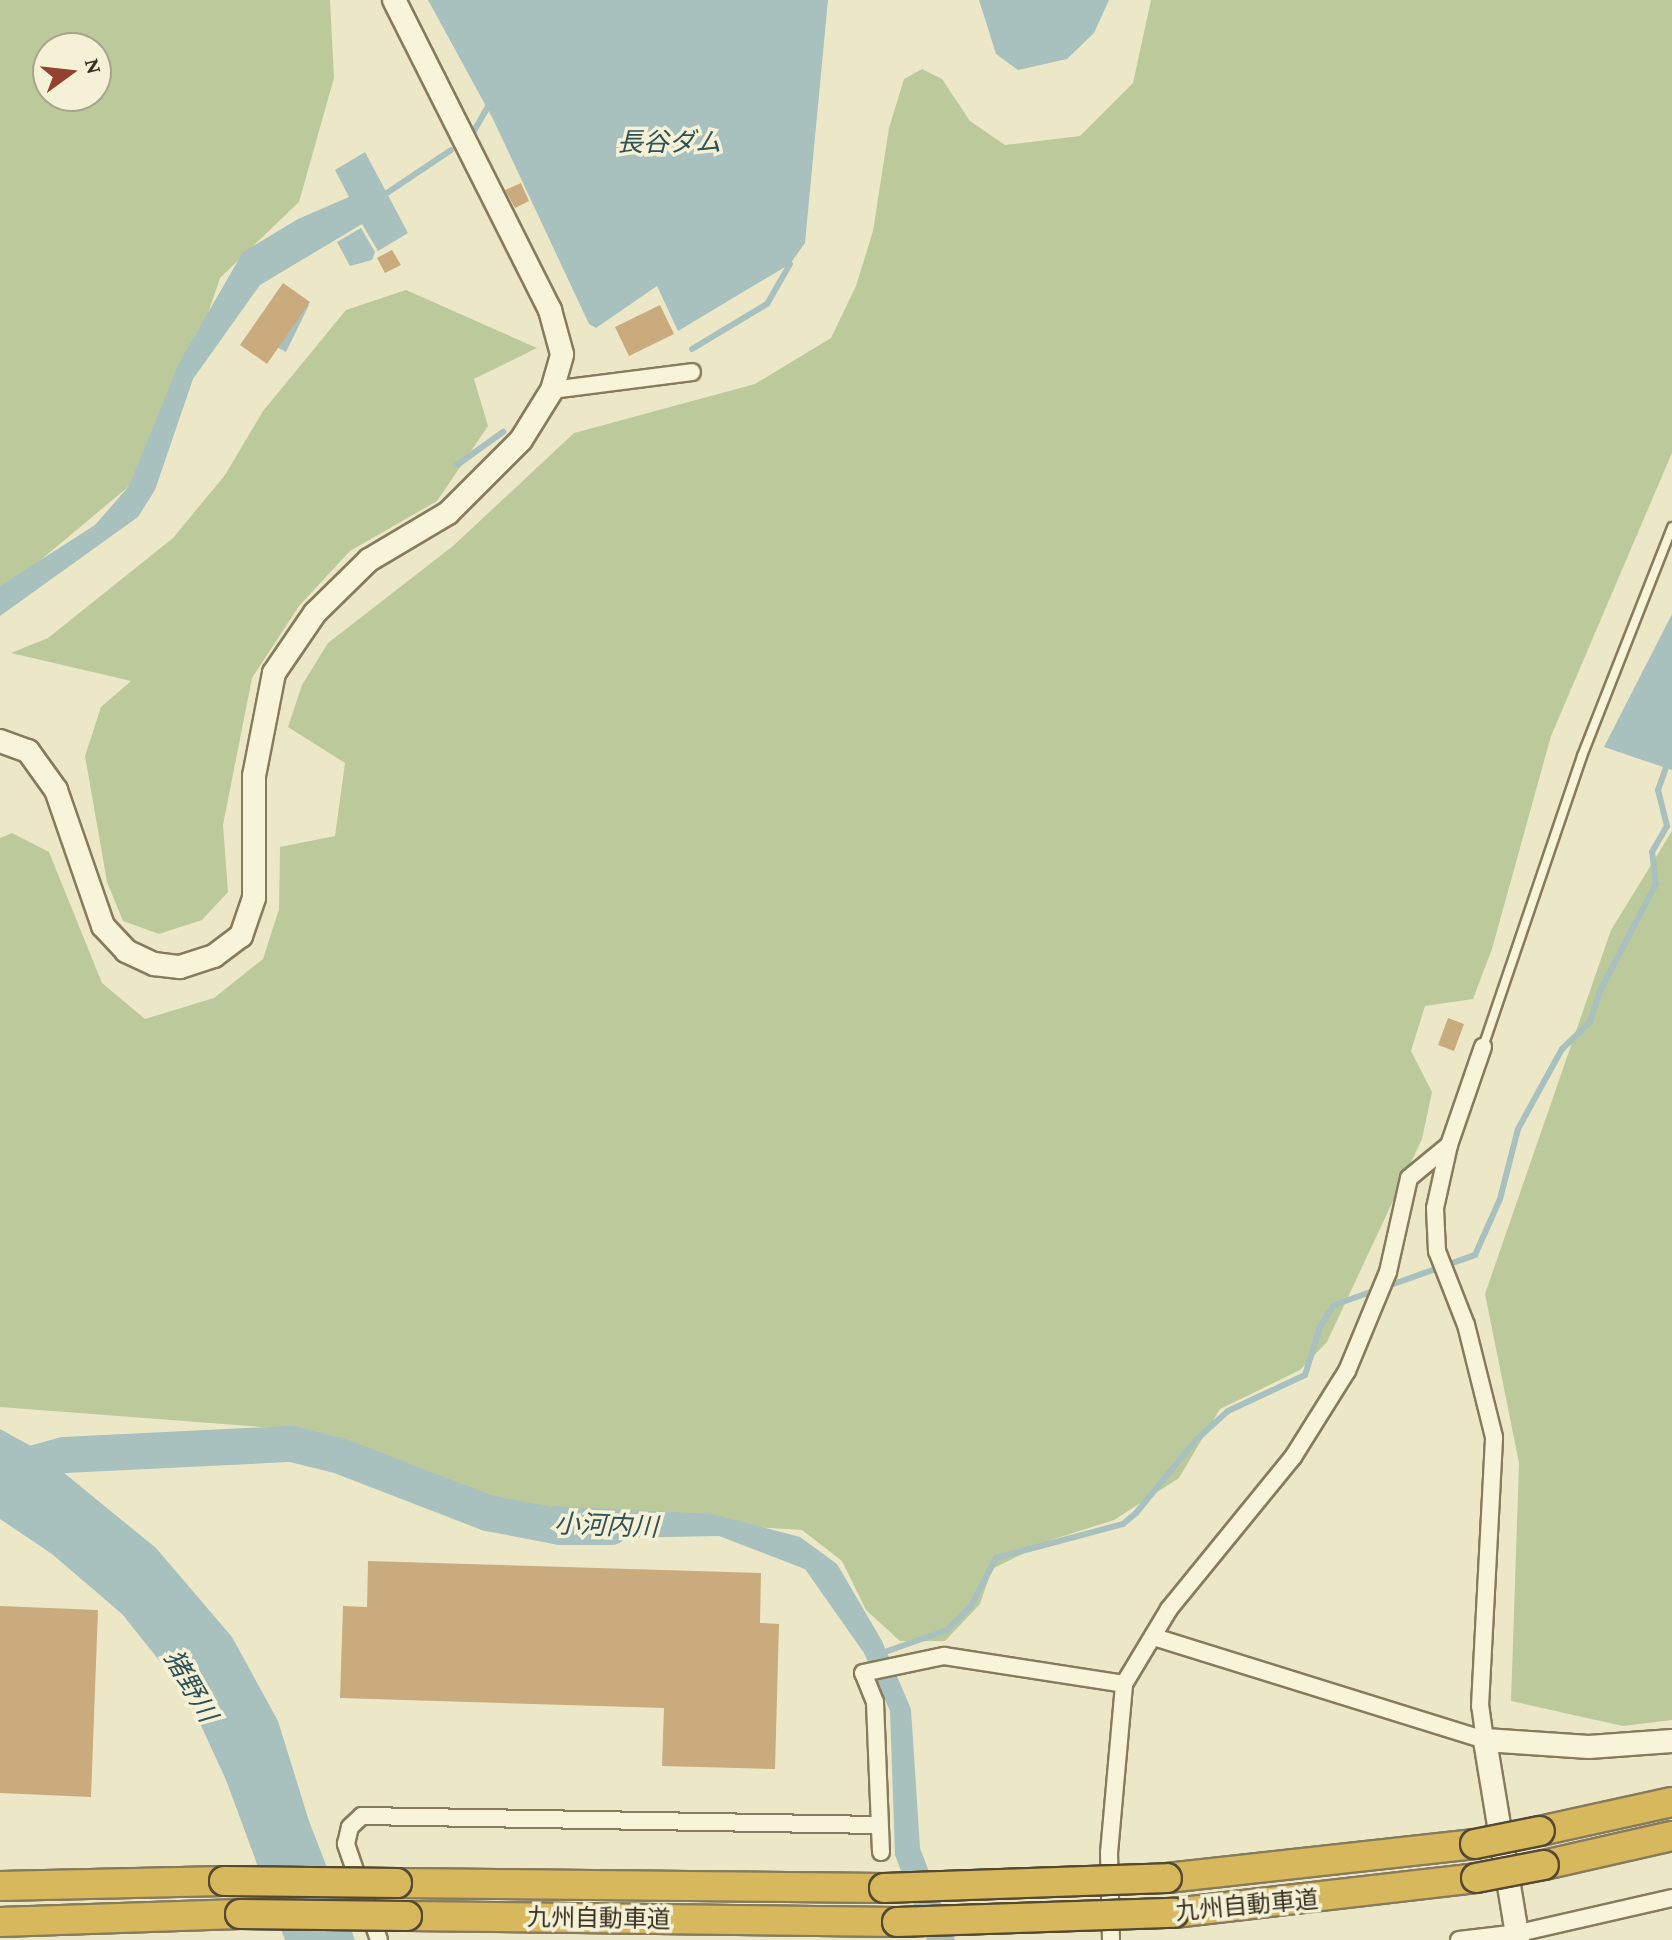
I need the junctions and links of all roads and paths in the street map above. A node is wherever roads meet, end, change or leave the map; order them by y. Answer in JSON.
{"nodes":[{"id":1,"x":394,"y":0,"type":"edge"},
{"id":2,"x":692,"y":372,"type":"dead end"},
{"id":3,"x":552,"y":390,"type":"junction"},
{"id":4,"x":1672,"y":527,"type":"edge"},
{"id":5,"x":0,"y":741,"type":"edge"},
{"id":6,"x":1483,"y":1047,"type":"joint"},
{"id":7,"x":1449,"y":1145,"type":"junction"},
{"id":8,"x":1154,"y":1637,"type":"junction"},
{"id":9,"x":1124,"y":1684,"type":"junction"},
{"id":10,"x":1485,"y":1740,"type":"junction"},
{"id":11,"x":1672,"y":1741,"type":"edge"},
{"id":12,"x":1672,"y":1802,"type":"edge"},
{"id":13,"x":877,"y":1825,"type":"junction"},
{"id":14,"x":1672,"y":1836,"type":"edge"},
{"id":15,"x":881,"y":1852,"type":"dead end"},
{"id":16,"x":0,"y":1886,"type":"edge"},
{"id":17,"x":1672,"y":1898,"type":"edge"},
{"id":18,"x":0,"y":1922,"type":"edge"},
{"id":19,"x":1519,"y":1936,"type":"edge"},
{"id":20,"x":379,"y":1940,"type":"edge"},
{"id":21,"x":1111,"y":1940,"type":"edge"},
{"id":22,"x":1459,"y":1940,"type":"edge"}],
"edges":[{"from":1,"to":3,"type":"street"},
{"from":2,"to":3,"type":"street"},
{"from":3,"to":5,"type":"street"},
{"from":4,"to":6,"type":"lane"},
{"from":6,"to":7,"type":"street"},
{"from":7,"to":8,"type":"street"},
{"from":7,"to":10,"type":"street"},
{"from":8,"to":9,"type":"street"},
{"from":8,"to":10,"type":"street"},
{"from":9,"to":13,"type":"street"},
{"from":9,"to":21,"type":"street"},
{"from":10,"to":11,"type":"street"},
{"from":10,"to":19,"type":"street"},
{"from":12,"to":16,"type":"highway","name":"九州自動車道","bridge":true},
{"from":13,"to":15,"type":"street"},
{"from":13,"to":20,"type":"street"},
{"from":14,"to":18,"type":"highway","name":"九州自動車道","bridge":true},
{"from":17,"to":19,"type":"street"},
{"from":19,"to":22,"type":"street"}]}
